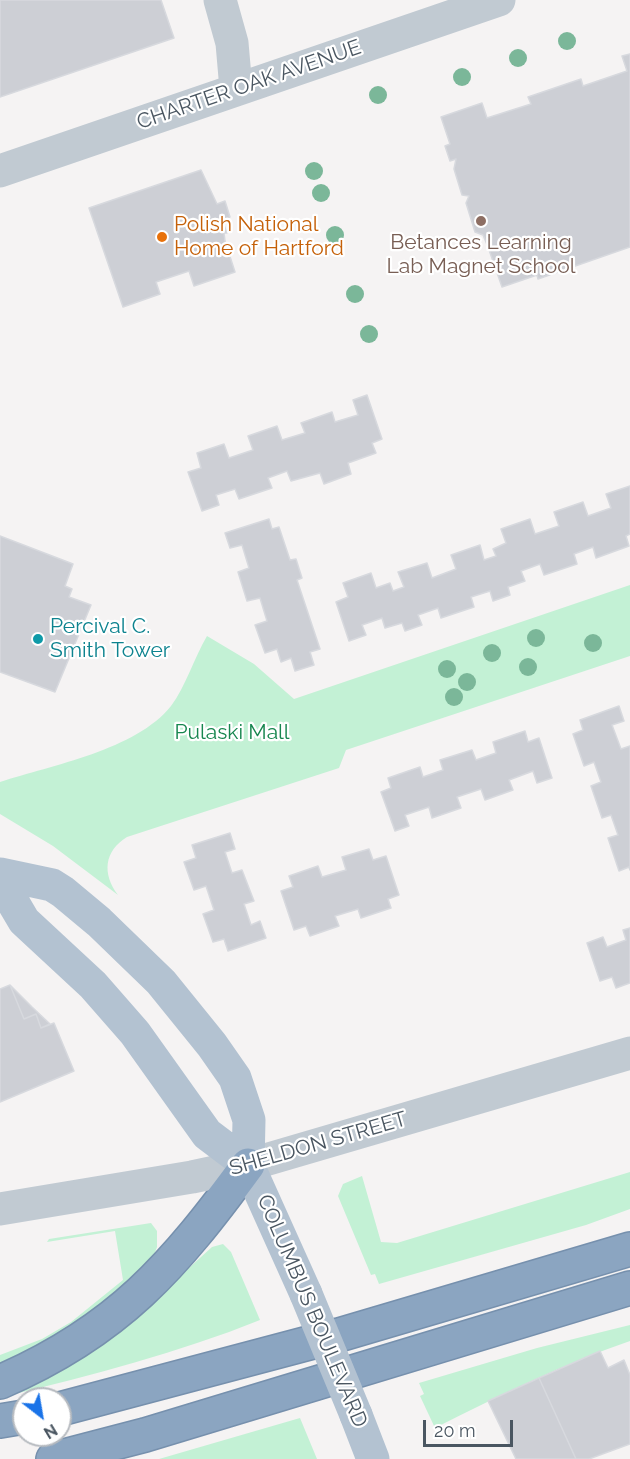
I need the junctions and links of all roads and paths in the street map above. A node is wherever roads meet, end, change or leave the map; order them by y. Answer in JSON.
{"nodes":[{"id":1,"x":220,"y":0,"type":"edge"},
{"id":2,"x":499,"y":0,"type":"edge"},
{"id":3,"x":236,"y":88,"type":"junction"},
{"id":4,"x":0,"y":171,"type":"edge"},
{"id":5,"x":0,"y":874,"type":"edge"},
{"id":6,"x":0,"y":880,"type":"edge"},
{"id":7,"x":630,"y":1053,"type":"edge"},
{"id":8,"x":248,"y":1165,"type":"junction"},
{"id":9,"x":0,"y":1209,"type":"edge"},
{"id":10,"x":630,"y":1228,"type":"edge"},
{"id":11,"x":630,"y":1249,"type":"edge"},
{"id":12,"x":628,"y":1289,"type":"edge"},
{"id":13,"x":452,"y":1302,"type":"junction"},
{"id":14,"x":0,"y":1382,"type":"edge"},
{"id":15,"x":72,"y":1406,"type":"edge"},
{"id":16,"x":53,"y":1459,"type":"edge"},
{"id":17,"x":373,"y":1459,"type":"edge"}],
"edges":[{"from":1,"to":3,"type":"street"},
{"from":2,"to":3,"type":"street","name":"CHARTER OAK AVENUE"},
{"from":3,"to":4,"type":"street","name":"CHARTER OAK AVENUE"},
{"from":5,"to":8,"type":"main road","name":"COLUMBUS BOULEVARD"},
{"from":6,"to":8,"type":"main road","name":"COLUMBUS BOULEVARD"},
{"from":7,"to":8,"type":"street","name":"SHELDON STREET"},
{"from":8,"to":9,"type":"street","name":"SHELDON STREET"},
{"from":8,"to":14,"type":"highway"},
{"from":8,"to":17,"type":"main road","name":"COLUMBUS BOULEVARD","bridge":true},
{"from":10,"to":13,"type":"highway"},
{"from":11,"to":13,"type":"highway"},
{"from":12,"to":16,"type":"highway"},
{"from":13,"to":15,"type":"highway"}]}
